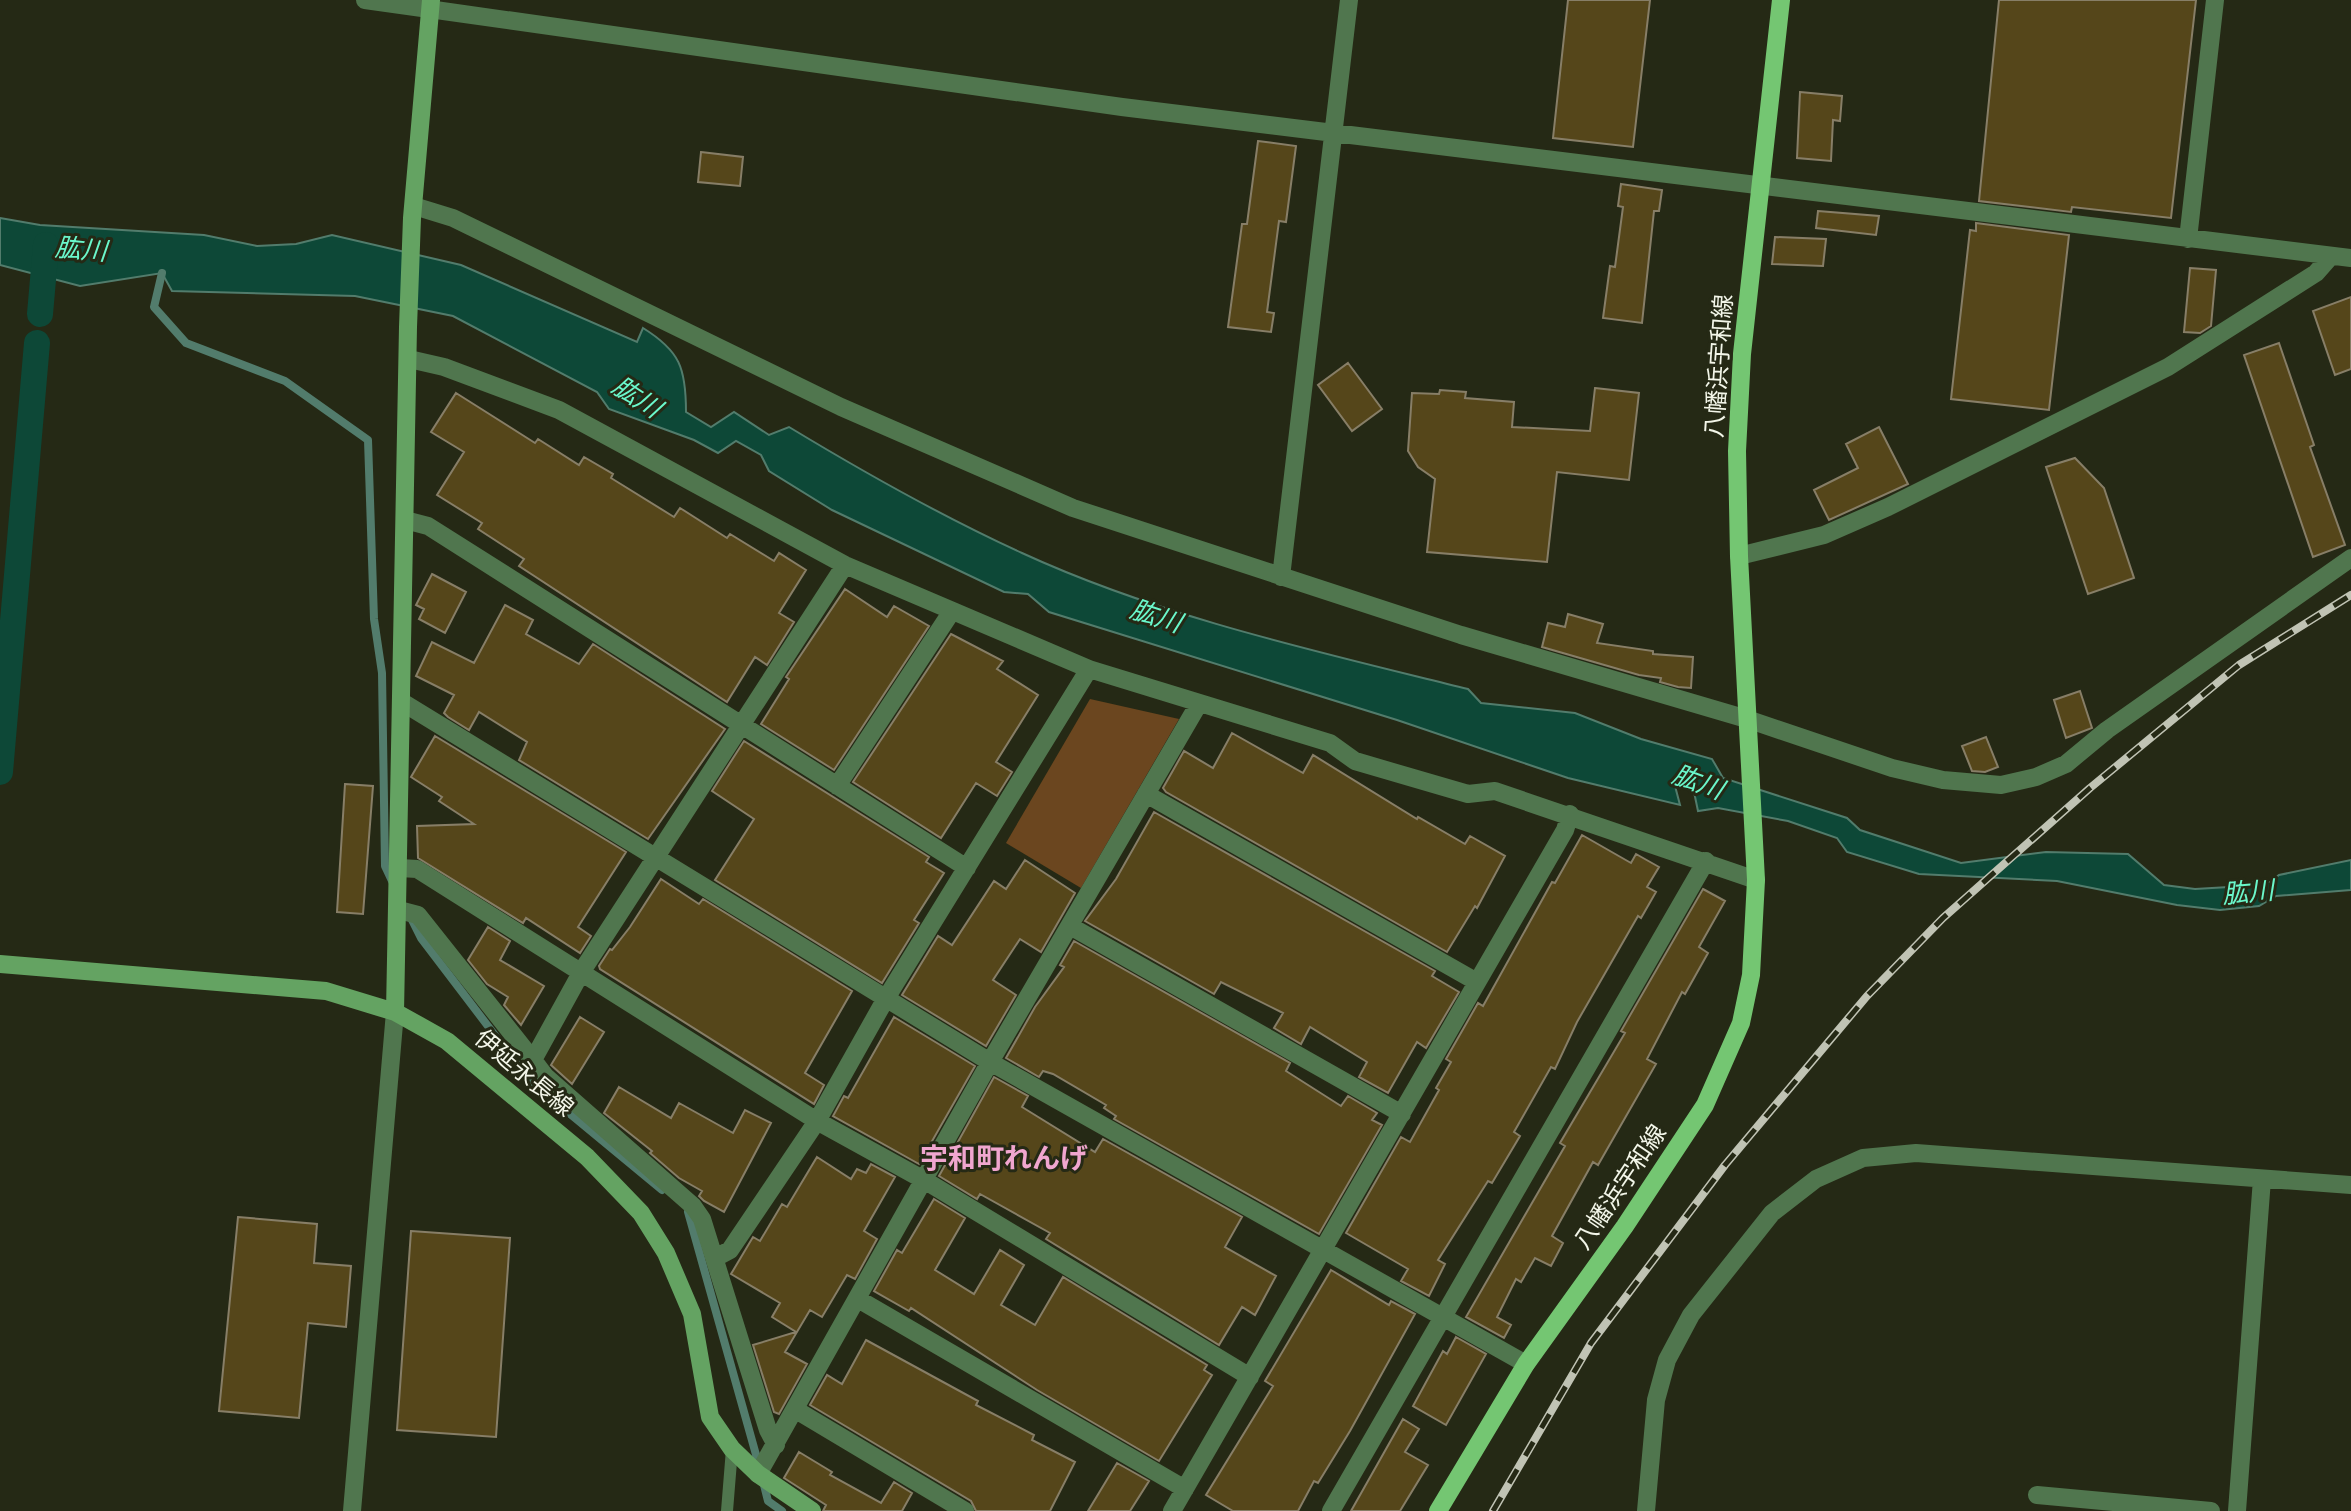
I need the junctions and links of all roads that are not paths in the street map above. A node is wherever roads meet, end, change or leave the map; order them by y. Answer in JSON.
{"nodes":[{"id":1,"x":365,"y":0,"type":"edge"},
{"id":2,"x":1349,"y":0,"type":"edge"},
{"id":3,"x":1782,"y":0,"type":"edge"},
{"id":4,"x":2215,"y":0,"type":"edge"},
{"id":5,"x":430,"y":5,"type":"edge"},
{"id":6,"x":1334,"y":132,"type":"junction"},
{"id":7,"x":1759,"y":186,"type":"junction"},
{"id":8,"x":413,"y":212,"type":"junction"},
{"id":9,"x":2188,"y":239,"type":"junction"},
{"id":10,"x":2332,"y":256,"type":"junction"},
{"id":11,"x":2351,"y":258,"type":"edge"},
{"id":12,"x":409,"y":359,"type":"junction"},
{"id":13,"x":405,"y":520,"type":"junction"},
{"id":14,"x":1739,"y":556,"type":"junction"},
{"id":15,"x":2351,"y":558,"type":"edge"},
{"id":16,"x":845,"y":565,"type":"junction"},
{"id":17,"x":1281,"y":578,"type":"junction"},
{"id":18,"x":952,"y":611,"type":"junction"},
{"id":19,"x":1089,"y":669,"type":"junction"},
{"id":20,"x":402,"y":702,"type":"junction"},
{"id":21,"x":1198,"y":705,"type":"junction"},
{"id":22,"x":740,"y":725,"type":"junction"},
{"id":23,"x":1748,"y":728,"type":"junction"},
{"id":24,"x":837,"y":786,"type":"junction"},
{"id":25,"x":1146,"y":794,"type":"junction"},
{"id":26,"x":1570,"y":814,"type":"junction"},
{"id":27,"x":655,"y":856,"type":"junction"},
{"id":28,"x":1706,"y":860,"type":"junction"},
{"id":29,"x":400,"y":868,"type":"junction"},
{"id":30,"x":967,"y":868,"type":"junction"},
{"id":31,"x":1756,"y":880,"type":"junction"},
{"id":32,"x":399,"y":910,"type":"junction"},
{"id":33,"x":1070,"y":926,"type":"junction"},
{"id":34,"x":0,"y":964,"type":"edge"},
{"id":35,"x":582,"y":971,"type":"junction"},
{"id":36,"x":1478,"y":982,"type":"junction"},
{"id":37,"x":885,"y":1000,"type":"junction"},
{"id":38,"x":395,"y":1012,"type":"junction"},
{"id":39,"x":533,"y":1059,"type":"junction"},
{"id":40,"x":990,"y":1062,"type":"junction"},
{"id":41,"x":1402,"y":1114,"type":"junction"},
{"id":42,"x":817,"y":1121,"type":"junction"},
{"id":43,"x":2262,"y":1179,"type":"junction"},
{"id":44,"x":925,"y":1180,"type":"junction"},
{"id":45,"x":2351,"y":1185,"type":"edge"},
{"id":46,"x":1322,"y":1251,"type":"junction"},
{"id":47,"x":715,"y":1258,"type":"junction"},
{"id":48,"x":858,"y":1299,"type":"junction"},
{"id":49,"x":1442,"y":1318,"type":"junction"},
{"id":50,"x":1526,"y":1364,"type":"junction"},
{"id":51,"x":1250,"y":1377,"type":"junction"},
{"id":52,"x":796,"y":1410,"type":"junction"},
{"id":53,"x":776,"y":1445,"type":"junction"},
{"id":54,"x":732,"y":1449,"type":"junction"},
{"id":55,"x":758,"y":1474,"type":"junction"},
{"id":56,"x":1185,"y":1489,"type":"junction"},
{"id":57,"x":2037,"y":1494,"type":"dead end"},
{"id":58,"x":352,"y":1511,"type":"edge"},
{"id":59,"x":727,"y":1511,"type":"edge"},
{"id":60,"x":812,"y":1511,"type":"edge"},
{"id":61,"x":965,"y":1511,"type":"edge"},
{"id":62,"x":1172,"y":1511,"type":"edge"},
{"id":63,"x":1331,"y":1511,"type":"edge"},
{"id":64,"x":1438,"y":1511,"type":"edge"},
{"id":65,"x":1646,"y":1511,"type":"edge"},
{"id":66,"x":2211,"y":1511,"type":"edge"},
{"id":67,"x":2237,"y":1511,"type":"edge"}],
"edges":[{"from":1,"to":5,"type":"street"},
{"from":2,"to":6,"type":"street"},
{"from":3,"to":7,"type":"main road","name":"八幡浜宇和線"},
{"from":4,"to":9,"type":"street"},
{"from":5,"to":6,"type":"street"},
{"from":5,"to":8,"type":"main road"},
{"from":6,"to":7,"type":"street"},
{"from":6,"to":17,"type":"street"},
{"from":7,"to":9,"type":"street"},
{"from":7,"to":14,"type":"main road","name":"八幡浜宇和線"},
{"from":8,"to":12,"type":"main road"},
{"from":8,"to":17,"type":"street"},
{"from":9,"to":10,"type":"street"},
{"from":10,"to":11,"type":"street"},
{"from":10,"to":14,"type":"street"},
{"from":12,"to":13,"type":"main road"},
{"from":12,"to":16,"type":"street"},
{"from":13,"to":20,"type":"main road"},
{"from":13,"to":22,"type":"street"},
{"from":14,"to":23,"type":"main road","name":"八幡浜宇和線"},
{"from":15,"to":23,"type":"street"},
{"from":16,"to":18,"type":"street"},
{"from":16,"to":22,"type":"street"},
{"from":17,"to":23,"type":"street"},
{"from":18,"to":19,"type":"street"},
{"from":18,"to":24,"type":"street"},
{"from":19,"to":21,"type":"street"},
{"from":19,"to":30,"type":"street"},
{"from":20,"to":27,"type":"street"},
{"from":20,"to":29,"type":"main road"},
{"from":21,"to":25,"type":"street"},
{"from":21,"to":26,"type":"street"},
{"from":22,"to":24,"type":"street"},
{"from":22,"to":27,"type":"street"},
{"from":23,"to":31,"type":"main road","name":"八幡浜宇和線"},
{"from":24,"to":30,"type":"street"},
{"from":25,"to":33,"type":"street"},
{"from":25,"to":36,"type":"street"},
{"from":26,"to":28,"type":"street"},
{"from":26,"to":36,"type":"street"},
{"from":27,"to":35,"type":"street"},
{"from":27,"to":37,"type":"street"},
{"from":28,"to":31,"type":"street"},
{"from":28,"to":49,"type":"street"},
{"from":29,"to":32,"type":"main road"},
{"from":29,"to":35,"type":"street"},
{"from":30,"to":37,"type":"street"},
{"from":31,"to":50,"type":"main road","name":"八幡浜宇和線"},
{"from":32,"to":38,"type":"main road"},
{"from":32,"to":39,"type":"street"},
{"from":33,"to":40,"type":"street"},
{"from":33,"to":41,"type":"street"},
{"from":34,"to":38,"type":"main road","name":"伊延永長線"},
{"from":35,"to":39,"type":"street"},
{"from":35,"to":42,"type":"street"},
{"from":36,"to":41,"type":"street"},
{"from":37,"to":40,"type":"street"},
{"from":37,"to":42,"type":"street"},
{"from":38,"to":54,"type":"main road","name":"伊延永長線"},
{"from":38,"to":58,"type":"street"},
{"from":39,"to":47,"type":"street"},
{"from":40,"to":44,"type":"street"},
{"from":40,"to":46,"type":"street"},
{"from":41,"to":46,"type":"street"},
{"from":42,"to":44,"type":"street"},
{"from":42,"to":47,"type":"street"},
{"from":43,"to":45,"type":"street"},
{"from":43,"to":65,"type":"street"},
{"from":43,"to":67,"type":"street"},
{"from":44,"to":48,"type":"street"},
{"from":44,"to":51,"type":"street"},
{"from":46,"to":49,"type":"street"},
{"from":46,"to":51,"type":"street"},
{"from":47,"to":53,"type":"street"},
{"from":48,"to":52,"type":"street"},
{"from":48,"to":56,"type":"street"},
{"from":49,"to":50,"type":"street"},
{"from":49,"to":63,"type":"street"},
{"from":50,"to":64,"type":"main road","name":"八幡浜宇和線"},
{"from":51,"to":56,"type":"street"},
{"from":52,"to":53,"type":"street"},
{"from":52,"to":61,"type":"street"},
{"from":53,"to":55,"type":"street"},
{"from":54,"to":55,"type":"main road","name":"伊延永長線"},
{"from":54,"to":59,"type":"lane"},
{"from":55,"to":60,"type":"main road","name":"伊延永長線"},
{"from":56,"to":62,"type":"street"},
{"from":57,"to":66,"type":"street"}]}
